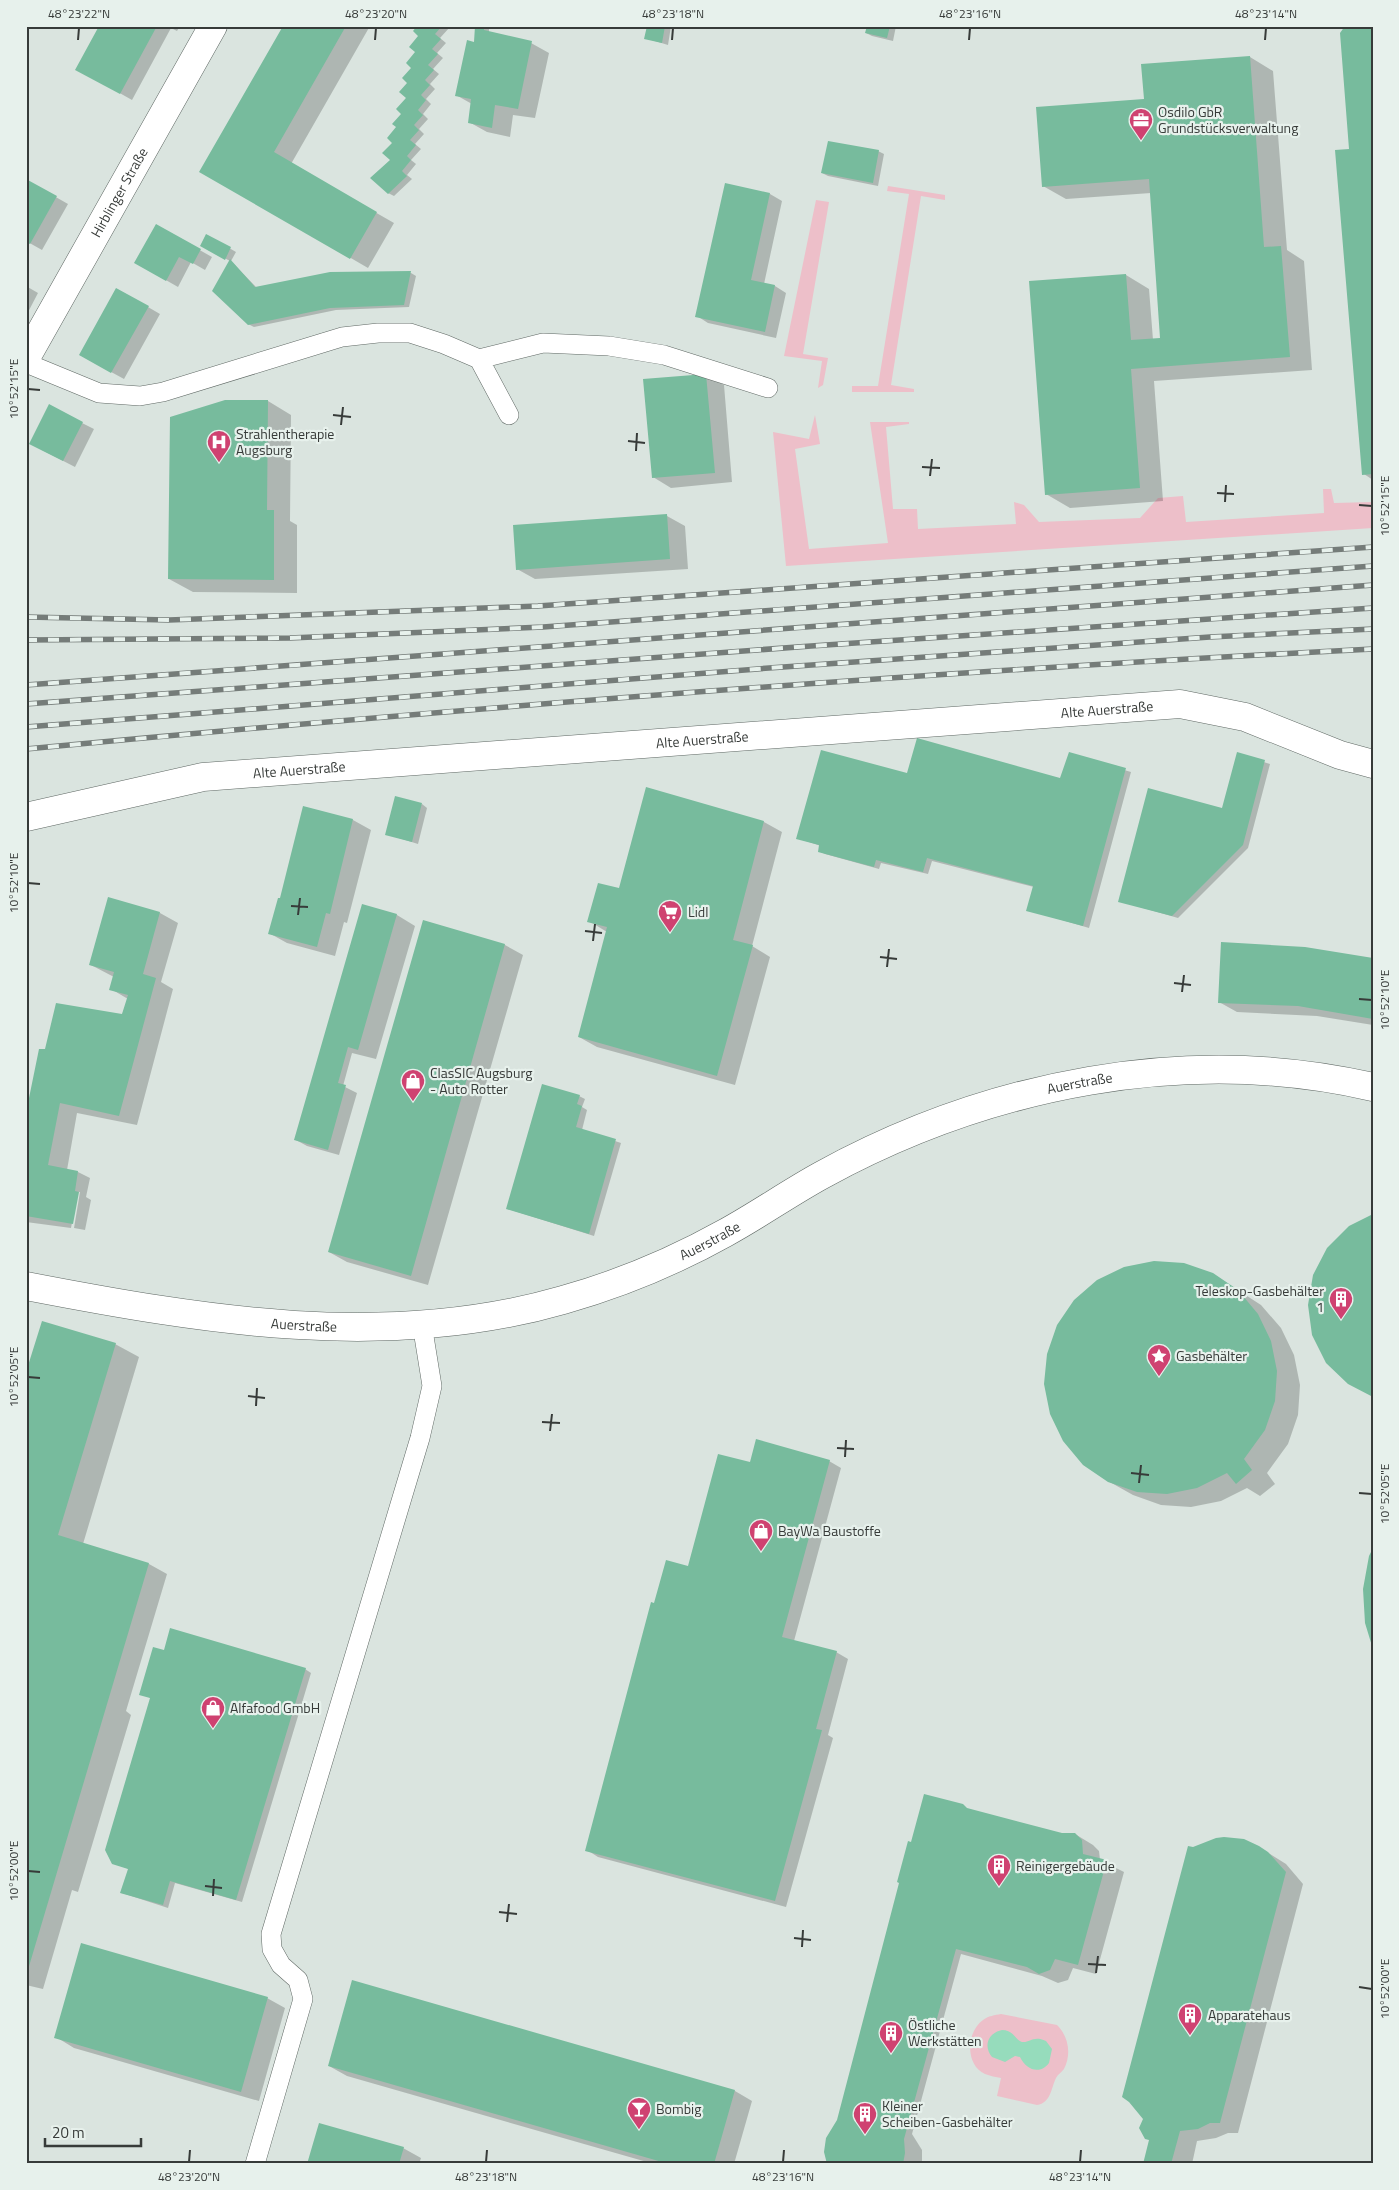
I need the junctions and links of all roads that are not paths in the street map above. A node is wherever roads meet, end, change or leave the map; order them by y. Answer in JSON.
{"nodes":[{"id":1,"x":213,"y":26,"type":"edge"},
{"id":2,"x":26,"y":358,"type":"edge"},
{"id":3,"x":479,"y":359,"type":"junction"},
{"id":4,"x":26,"y":363,"type":"edge"},
{"id":5,"x":768,"y":388,"type":"dead end"},
{"id":6,"x":509,"y":415,"type":"dead end"},
{"id":7,"x":1373,"y":764,"type":"edge"},
{"id":8,"x":26,"y":817,"type":"edge"},
{"id":9,"x":1373,"y":1087,"type":"edge"},
{"id":10,"x":26,"y":1286,"type":"edge"},
{"id":11,"x":422,"y":1324,"type":"junction"},
{"id":12,"x":254,"y":2164,"type":"edge"}],
"edges":[{"from":1,"to":2,"type":"street","name":"Hirblinger Straße"},
{"from":3,"to":4,"type":"lane"},
{"from":3,"to":5,"type":"lane"},
{"from":3,"to":6,"type":"lane"},
{"from":7,"to":8,"type":"street","name":"Alte Auerstraße"},
{"from":9,"to":11,"type":"street","name":"Auerstraße"},
{"from":10,"to":11,"type":"street","name":"Auerstraße"},
{"from":11,"to":12,"type":"lane"}]}
